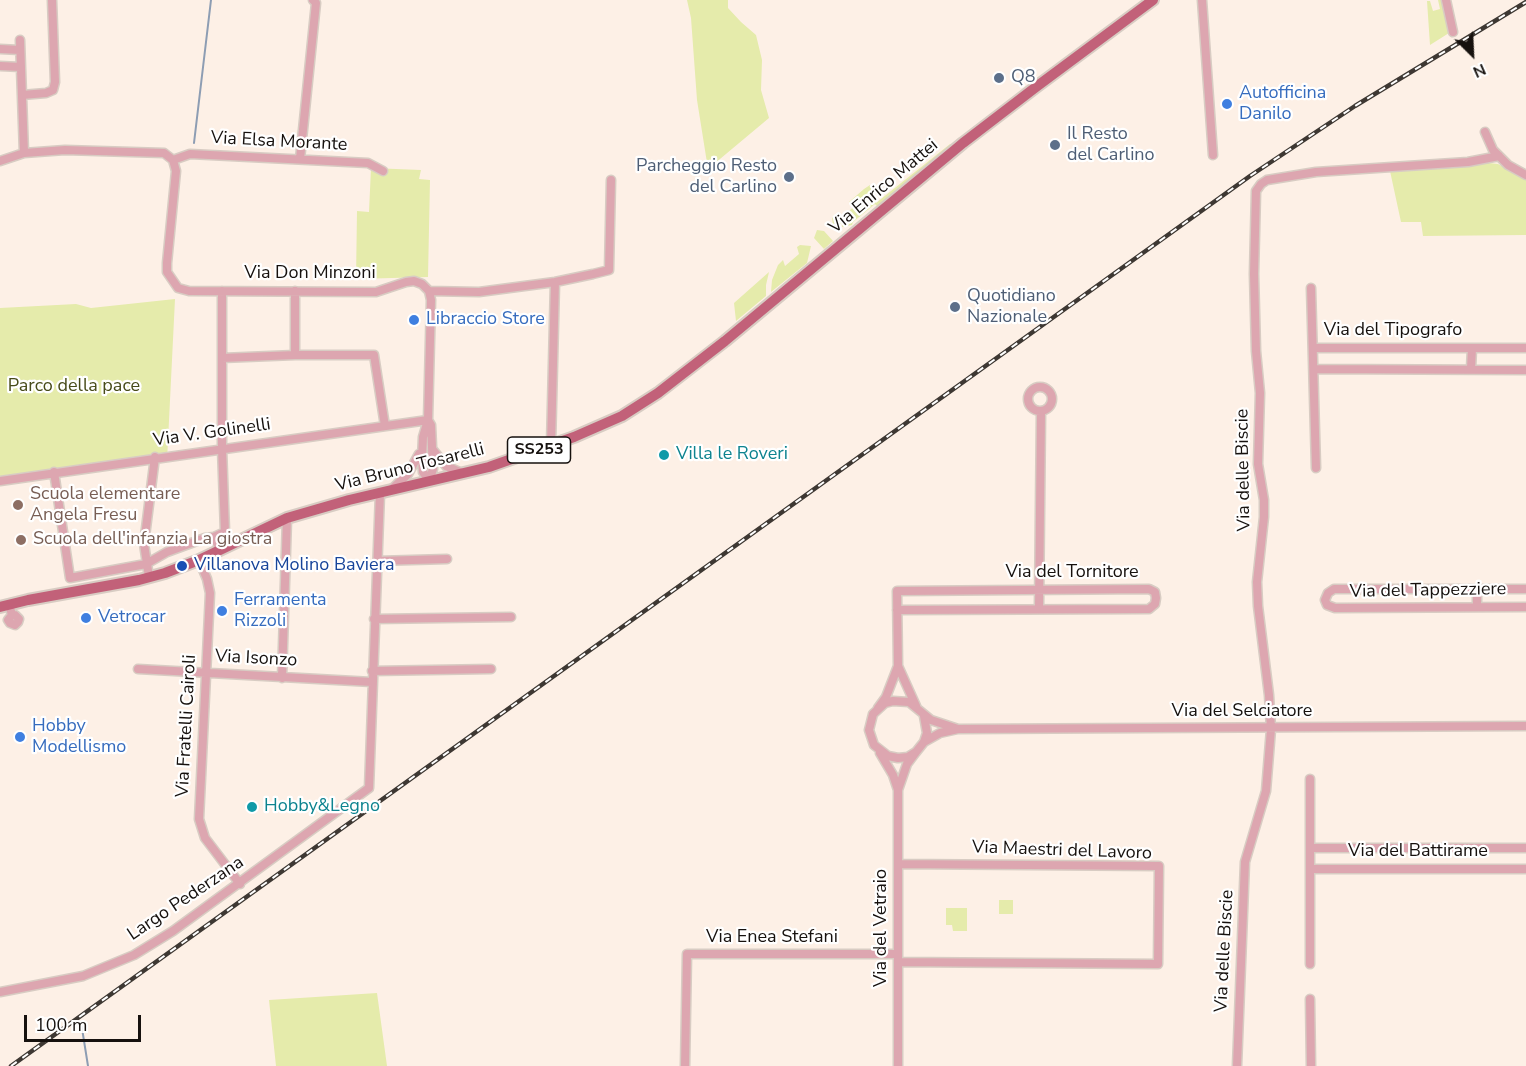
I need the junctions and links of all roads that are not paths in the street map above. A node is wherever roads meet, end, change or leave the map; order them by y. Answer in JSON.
{"nodes":[{"id":1,"x":52,"y":0,"type":"edge"},
{"id":2,"x":1153,"y":0,"type":"edge"},
{"id":3,"x":1202,"y":0,"type":"edge"},
{"id":4,"x":1446,"y":0,"type":"edge"},
{"id":5,"x":315,"y":1,"type":"edge"},
{"id":6,"x":1454,"y":32,"type":"dead end"},
{"id":7,"x":0,"y":49,"type":"edge"},
{"id":8,"x":0,"y":66,"type":"edge"},
{"id":9,"x":21,"y":67,"type":"junction"},
{"id":10,"x":22,"y":95,"type":"junction"},
{"id":11,"x":1485,"y":132,"type":"dead end"},
{"id":12,"x":24,"y":153,"type":"junction"},
{"id":13,"x":1213,"y":155,"type":"dead end"},
{"id":14,"x":1499,"y":156,"type":"junction"},
{"id":15,"x":300,"y":159,"type":"junction"},
{"id":16,"x":173,"y":160,"type":"junction"},
{"id":17,"x":0,"y":161,"type":"edge"},
{"id":18,"x":383,"y":171,"type":"dead end"},
{"id":19,"x":1526,"y":174,"type":"edge"},
{"id":20,"x":611,"y":180,"type":"dead end"},
{"id":21,"x":555,"y":282,"type":"junction"},
{"id":22,"x":1311,"y":288,"type":"dead end"},
{"id":23,"x":222,"y":291,"type":"junction"},
{"id":24,"x":295,"y":291,"type":"junction"},
{"id":25,"x":429,"y":291,"type":"junction"},
{"id":26,"x":1313,"y":348,"type":"junction"},
{"id":27,"x":1472,"y":348,"type":"junction"},
{"id":28,"x":1526,"y":348,"type":"edge"},
{"id":29,"x":295,"y":356,"type":"junction"},
{"id":30,"x":222,"y":358,"type":"junction"},
{"id":31,"x":1314,"y":369,"type":"junction"},
{"id":32,"x":1471,"y":369,"type":"junction"},
{"id":33,"x":1526,"y":370,"type":"edge"},
{"id":34,"x":640,"y":405,"type":"joint"},
{"id":35,"x":1041,"y":412,"type":"dead end"},
{"id":36,"x":428,"y":420,"type":"junction"},
{"id":37,"x":386,"y":426,"type":"junction"},
{"id":38,"x":432,"y":446,"type":"junction"},
{"id":39,"x":551,"y":446,"type":"junction"},
{"id":40,"x":222,"y":448,"type":"junction"},
{"id":41,"x":422,"y":448,"type":"junction"},
{"id":42,"x":155,"y":458,"type":"junction"},
{"id":43,"x":1316,"y":468,"type":"dead end"},
{"id":44,"x":54,"y":472,"type":"junction"},
{"id":45,"x":462,"y":474,"type":"junction"},
{"id":46,"x":0,"y":481,"type":"edge"},
{"id":47,"x":429,"y":481,"type":"junction"},
{"id":48,"x":385,"y":492,"type":"junction"},
{"id":49,"x":287,"y":518,"type":"junction"},
{"id":50,"x":214,"y":537,"type":"junction"},
{"id":51,"x":220,"y":549,"type":"junction"},
{"id":52,"x":447,"y":559,"type":"dead end"},
{"id":53,"x":199,"y":560,"type":"junction"},
{"id":54,"x":377,"y":561,"type":"junction"},
{"id":55,"x":146,"y":564,"type":"junction"},
{"id":56,"x":149,"y":577,"type":"junction"},
{"id":57,"x":1477,"y":589,"type":"junction"},
{"id":58,"x":1526,"y":589,"type":"edge"},
{"id":59,"x":1039,"y":590,"type":"junction"},
{"id":60,"x":4,"y":605,"type":"edge"},
{"id":61,"x":1526,"y":607,"type":"edge"},
{"id":62,"x":1477,"y":608,"type":"junction"},
{"id":63,"x":1039,"y":609,"type":"junction"},
{"id":64,"x":897,"y":610,"type":"junction"},
{"id":65,"x":12,"y":615,"type":"dead end"},
{"id":66,"x":511,"y":617,"type":"dead end"},
{"id":67,"x":374,"y":619,"type":"junction"},
{"id":68,"x":898,"y":666,"type":"junction"},
{"id":69,"x":138,"y":669,"type":"dead end"},
{"id":70,"x":491,"y":669,"type":"dead end"},
{"id":71,"x":372,"y":671,"type":"junction"},
{"id":72,"x":206,"y":673,"type":"junction"},
{"id":73,"x":282,"y":678,"type":"junction"},
{"id":74,"x":372,"y":682,"type":"junction"},
{"id":75,"x":916,"y":706,"type":"junction"},
{"id":76,"x":878,"y":708,"type":"junction"},
{"id":77,"x":924,"y":716,"type":"junction"},
{"id":78,"x":1526,"y":726,"type":"edge"},
{"id":79,"x":958,"y":729,"type":"junction"},
{"id":80,"x":1271,"y":729,"type":"junction"},
{"id":81,"x":924,"y":742,"type":"junction"},
{"id":82,"x":879,"y":751,"type":"junction"},
{"id":83,"x":916,"y":752,"type":"junction"},
{"id":84,"x":1310,"y":779,"type":"dead end"},
{"id":85,"x":898,"y":790,"type":"junction"},
{"id":86,"x":1311,"y":848,"type":"junction"},
{"id":87,"x":1526,"y":848,"type":"edge"},
{"id":88,"x":898,"y":864,"type":"junction"},
{"id":89,"x":1310,"y":869,"type":"junction"},
{"id":90,"x":1526,"y":869,"type":"edge"},
{"id":91,"x":240,"y":884,"type":"junction"},
{"id":92,"x":898,"y":958,"type":"junction"},
{"id":93,"x":1310,"y":964,"type":"dead end"},
{"id":94,"x":0,"y":992,"type":"edge"},
{"id":95,"x":1310,"y":999,"type":"dead end"},
{"id":96,"x":685,"y":1066,"type":"edge"},
{"id":97,"x":898,"y":1066,"type":"edge"},
{"id":98,"x":1237,"y":1066,"type":"edge"},
{"id":99,"x":1311,"y":1066,"type":"edge"}],
"edges":[{"from":1,"to":10,"type":"street"},
{"from":2,"to":34,"type":"main road","name":"Via Enrico Mattei"},
{"from":3,"to":13,"type":"street"},
{"from":4,"to":6,"type":"street"},
{"from":5,"to":15,"type":"street"},
{"from":7,"to":9,"type":"street"},
{"from":8,"to":9,"type":"street"},
{"from":9,"to":10,"type":"street"},
{"from":10,"to":12,"type":"street"},
{"from":11,"to":14,"type":"street"},
{"from":12,"to":16,"type":"street"},
{"from":12,"to":17,"type":"street"},
{"from":14,"to":19,"type":"street"},
{"from":14,"to":80,"type":"street","name":"Via delle Biscie"},
{"from":15,"to":16,"type":"street","name":"Via Elsa Morante"},
{"from":15,"to":18,"type":"street","name":"Via Elsa Morante"},
{"from":16,"to":23,"type":"street","name":"Via Don Minzoni"},
{"from":20,"to":21,"type":"street","name":"Via Don Minzoni"},
{"from":21,"to":25,"type":"street","name":"Via Don Minzoni"},
{"from":21,"to":39,"type":"street"},
{"from":22,"to":26,"type":"street","name":"Via del Tipografo"},
{"from":23,"to":24,"type":"street","name":"Via Don Minzoni"},
{"from":23,"to":30,"type":"street"},
{"from":24,"to":25,"type":"street","name":"Via Don Minzoni"},
{"from":24,"to":29,"type":"street"},
{"from":25,"to":36,"type":"street"},
{"from":26,"to":27,"type":"street","name":"Via del Tipografo"},
{"from":26,"to":31,"type":"street","name":"Via del Tipografo"},
{"from":27,"to":28,"type":"street","name":"Via del Tipografo"},
{"from":27,"to":32,"type":"street","name":"Via del Tipografo"},
{"from":29,"to":30,"type":"street"},
{"from":29,"to":37,"type":"street"},
{"from":30,"to":40,"type":"street"},
{"from":31,"to":32,"type":"street"},
{"from":31,"to":43,"type":"street","name":"Via del Tipografo"},
{"from":32,"to":33,"type":"street"},
{"from":34,"to":39,"type":"main road","name":"Via Bruno Tosarelli","number":"SS253"},
{"from":35,"to":59,"type":"street"},
{"from":36,"to":37,"type":"street","name":"Via V. Golinelli"},
{"from":36,"to":38,"type":"street"},
{"from":36,"to":41,"type":"street"},
{"from":37,"to":40,"type":"street","name":"Via V. Golinelli"},
{"from":38,"to":45,"type":"street"},
{"from":38,"to":47,"type":"street"},
{"from":39,"to":45,"type":"main road","name":"Via Bruno Tosarelli","number":"SS253"},
{"from":40,"to":42,"type":"street","name":"Via V. Golinelli"},
{"from":40,"to":50,"type":"street"},
{"from":41,"to":47,"type":"street"},
{"from":41,"to":48,"type":"street"},
{"from":42,"to":44,"type":"street","name":"Via V. Golinelli"},
{"from":42,"to":55,"type":"street"},
{"from":44,"to":46,"type":"street","name":"Via V. Golinelli"},
{"from":44,"to":55,"type":"street"},
{"from":45,"to":47,"type":"main road","name":"Via Bruno Tosarelli","number":"SS253"},
{"from":47,"to":48,"type":"main road","name":"Via Bruno Tosarelli","number":"SS253"},
{"from":48,"to":49,"type":"main road","name":"Via Bruno Tosarelli","number":"SS253"},
{"from":48,"to":54,"type":"street"},
{"from":49,"to":51,"type":"main road","name":"Via Bruno Tosarelli","number":"SS253"},
{"from":49,"to":73,"type":"street"},
{"from":50,"to":51,"type":"street"},
{"from":50,"to":55,"type":"street"},
{"from":51,"to":53,"type":"main road","name":"Via Bruno Tosarelli","number":"SS253"},
{"from":52,"to":54,"type":"street"},
{"from":53,"to":56,"type":"main road","name":"Via Bruno Tosarelli","number":"SS253"},
{"from":53,"to":72,"type":"street","name":"Via Fratelli Cairoli"},
{"from":54,"to":67,"type":"street"},
{"from":55,"to":56,"type":"street"},
{"from":56,"to":60,"type":"main road","name":"Via Bruno Tosarelli","number":"SS253"},
{"from":57,"to":58,"type":"street","name":"Via del Tappezziere"},
{"from":57,"to":62,"type":"street"},
{"from":57,"to":62,"type":"street","name":"Via del Tappezziere"},
{"from":59,"to":63,"type":"street"},
{"from":59,"to":63,"type":"street","name":"Via del Tornitore"},
{"from":59,"to":64,"type":"street","name":"Via del Tornitore"},
{"from":60,"to":65,"type":"street"},
{"from":61,"to":62,"type":"street","name":"Via del Tappezziere"},
{"from":63,"to":64,"type":"street","name":"Via del Tornitore"},
{"from":64,"to":68,"type":"street"},
{"from":66,"to":67,"type":"street"},
{"from":67,"to":71,"type":"street"},
{"from":68,"to":75,"type":"street"},
{"from":68,"to":76,"type":"street"},
{"from":69,"to":72,"type":"street","name":"Via Isonzo"},
{"from":70,"to":71,"type":"street"},
{"from":71,"to":74,"type":"street"},
{"from":72,"to":73,"type":"street","name":"Via Isonzo"},
{"from":72,"to":91,"type":"street","name":"Via Fratelli Cairoli"},
{"from":73,"to":74,"type":"street","name":"Via Isonzo"},
{"from":74,"to":91,"type":"street","name":"Largo Pederzana"},
{"from":75,"to":76,"type":"street"},
{"from":75,"to":77,"type":"street"},
{"from":76,"to":82,"type":"street"},
{"from":77,"to":79,"type":"street","name":"Via del Selciatore"},
{"from":77,"to":81,"type":"street"},
{"from":78,"to":80,"type":"street","name":"Via del Selciatore"},
{"from":79,"to":80,"type":"street","name":"Via del Selciatore"},
{"from":79,"to":81,"type":"street","name":"Via del Selciatore"},
{"from":80,"to":98,"type":"street","name":"Via delle Biscie"},
{"from":81,"to":83,"type":"street"},
{"from":82,"to":83,"type":"street"},
{"from":82,"to":85,"type":"street","name":"Via del Vetraio"},
{"from":83,"to":85,"type":"street","name":"Via del Vetraio"},
{"from":84,"to":86,"type":"street"},
{"from":85,"to":88,"type":"street","name":"Via del Vetraio"},
{"from":86,"to":87,"type":"street","name":"Via del Battirame"},
{"from":86,"to":89,"type":"street"},
{"from":88,"to":92,"type":"street","name":"Via del Vetraio"},
{"from":88,"to":92,"type":"street","name":"Via Maestri del Lavoro"},
{"from":89,"to":90,"type":"street","name":"Via del Battirame"},
{"from":89,"to":93,"type":"street"},
{"from":91,"to":94,"type":"street","name":"Largo Pederzana"},
{"from":92,"to":96,"type":"street","name":"Via Enea Stefani"},
{"from":92,"to":97,"type":"street","name":"Via del Vetraio"},
{"from":95,"to":99,"type":"street"}]}
